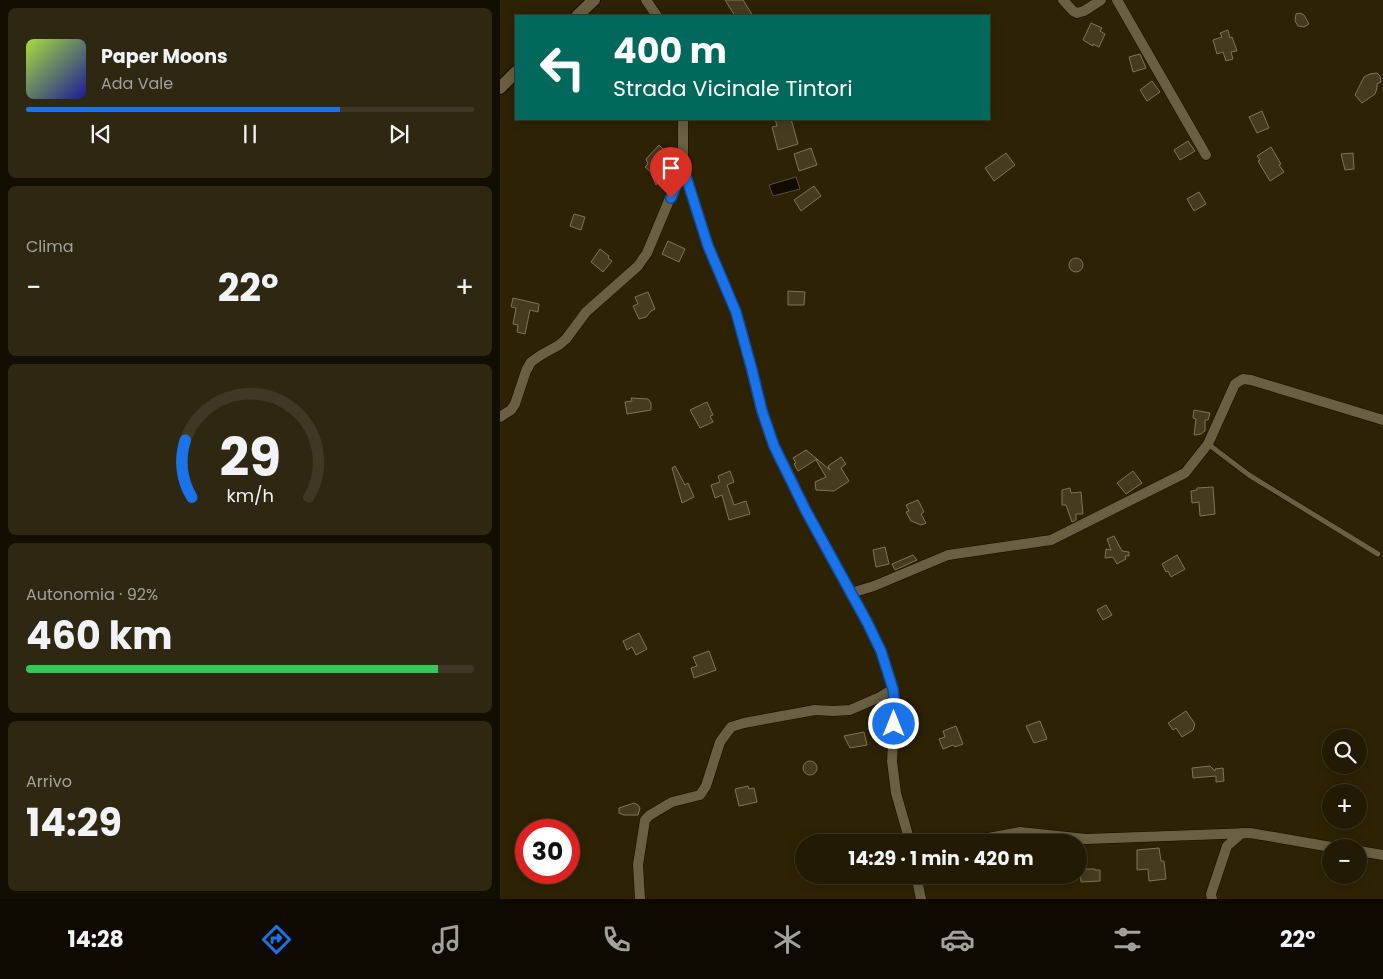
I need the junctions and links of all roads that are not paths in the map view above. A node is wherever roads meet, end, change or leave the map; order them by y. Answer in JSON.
{"nodes":[{"id":1,"x":594,"y":0,"type":"edge"},
{"id":2,"x":646,"y":0,"type":"edge"},
{"id":3,"x":1063,"y":0,"type":"edge"},
{"id":4,"x":1101,"y":0,"type":"edge"},
{"id":5,"x":1117,"y":0,"type":"edge"},
{"id":6,"x":578,"y":15,"type":"edge"},
{"id":7,"x":656,"y":15,"type":"edge"},
{"id":8,"x":515,"y":73,"type":"edge"},
{"id":9,"x":500,"y":88,"type":"edge"},
{"id":10,"x":684,"y":120,"type":"edge"},
{"id":11,"x":1206,"y":155,"type":"dead end"},
{"id":12,"x":683,"y":167,"type":"junction"},
{"id":13,"x":500,"y":417,"type":"edge"},
{"id":14,"x":1383,"y":420,"type":"edge"},
{"id":15,"x":1208,"y":444,"type":"junction"},
{"id":16,"x":1378,"y":554,"type":"dead end"},
{"id":17,"x":851,"y":593,"type":"junction"},
{"id":18,"x":893,"y":689,"type":"junction"},
{"id":19,"x":1242,"y":833,"type":"junction"},
{"id":20,"x":908,"y":834,"type":"edge"},
{"id":21,"x":1009,"y":834,"type":"edge"},
{"id":22,"x":1039,"y":834,"type":"edge"},
{"id":23,"x":1087,"y":839,"type":"edge"},
{"id":24,"x":1322,"y":845,"type":"edge"},
{"id":25,"x":1367,"y":852,"type":"edge"},
{"id":26,"x":1383,"y":855,"type":"edge"},
{"id":27,"x":918,"y":884,"type":"edge"},
{"id":28,"x":640,"y":899,"type":"edge"},
{"id":29,"x":921,"y":899,"type":"edge"},
{"id":30,"x":1212,"y":899,"type":"edge"}],
"edges":[{"from":1,"to":6,"type":"main road"},
{"from":2,"to":7,"type":"street"},
{"from":3,"to":4,"type":"street"},
{"from":5,"to":11,"type":"street"},
{"from":8,"to":9,"type":"main road"},
{"from":10,"to":12,"type":"street"},
{"from":12,"to":13,"type":"street"},
{"from":12,"to":17,"type":"street"},
{"from":14,"to":15,"type":"street"},
{"from":15,"to":16,"type":"lane"},
{"from":15,"to":17,"type":"street"},
{"from":17,"to":18,"type":"street"},
{"from":18,"to":20,"type":"street"},
{"from":18,"to":28,"type":"street"},
{"from":19,"to":23,"type":"street"},
{"from":19,"to":24,"type":"street"},
{"from":19,"to":30,"type":"street"},
{"from":21,"to":22,"type":"street"},
{"from":25,"to":26,"type":"street"},
{"from":27,"to":29,"type":"street"}]}
